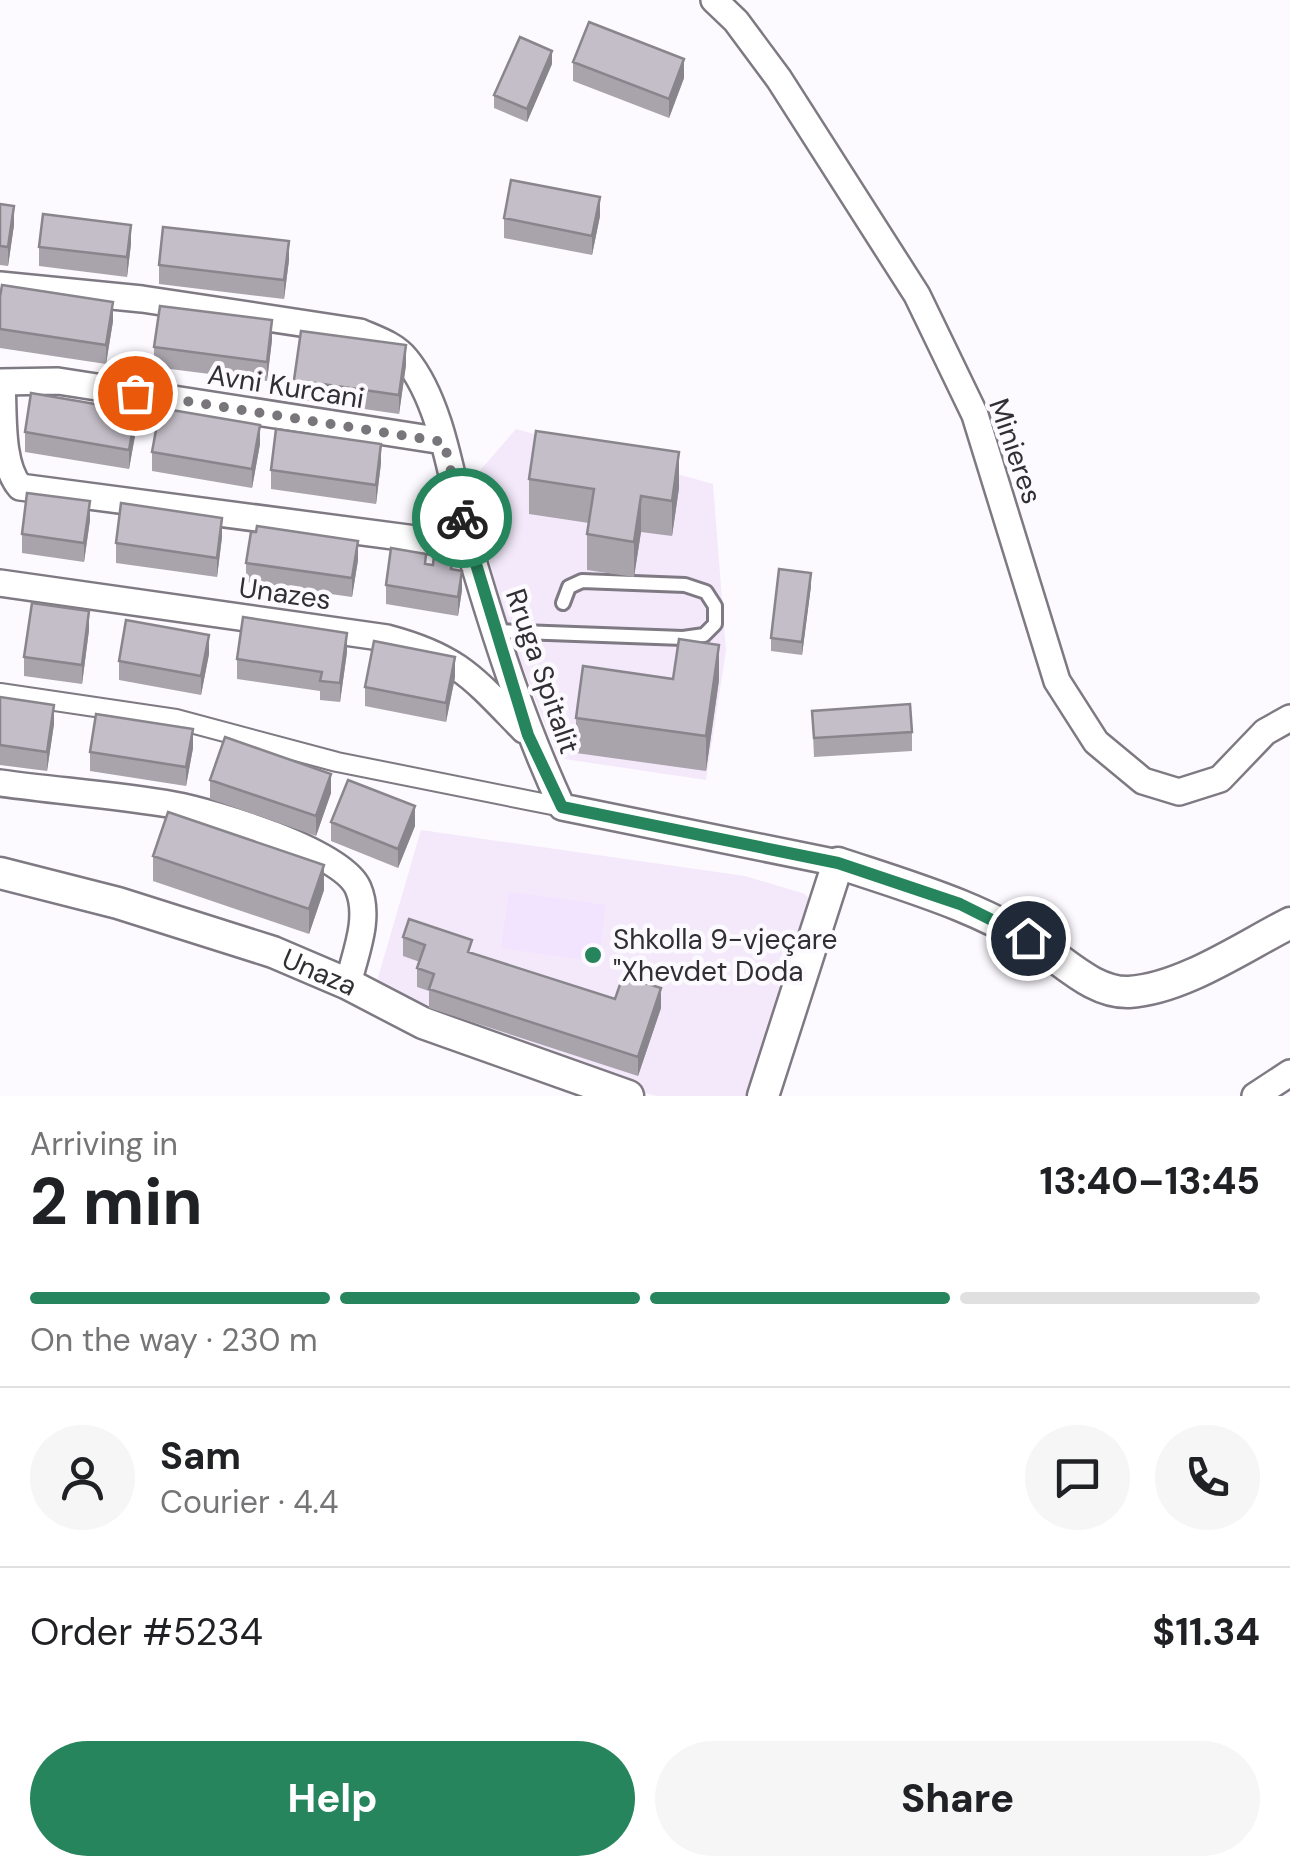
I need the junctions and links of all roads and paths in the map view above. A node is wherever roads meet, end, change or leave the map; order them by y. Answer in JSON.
{"nodes":[{"id":1,"x":714,"y":0,"type":"edge"},
{"id":2,"x":0,"y":285,"type":"edge"},
{"id":3,"x":1,"y":382,"type":"edge"},
{"id":4,"x":444,"y":442,"type":"junction"},
{"id":5,"x":469,"y":546,"type":"junction"},
{"id":6,"x":0,"y":583,"type":"edge"},
{"id":7,"x":564,"y":603,"type":"dead end"},
{"id":8,"x":496,"y":631,"type":"junction"},
{"id":9,"x":0,"y":692,"type":"edge"},
{"id":10,"x":1290,"y":718,"type":"edge"},
{"id":11,"x":528,"y":735,"type":"junction"},
{"id":12,"x":0,"y":784,"type":"edge"},
{"id":13,"x":562,"y":807,"type":"junction"},
{"id":14,"x":838,"y":863,"type":"junction"},
{"id":15,"x":0,"y":874,"type":"edge"},
{"id":16,"x":1290,"y":923,"type":"edge"},
{"id":17,"x":348,"y":984,"type":"junction"},
{"id":18,"x":1290,"y":1073,"type":"edge"},
{"id":19,"x":628,"y":1096,"type":"edge"},
{"id":20,"x":763,"y":1096,"type":"edge"},
{"id":21,"x":1254,"y":1096,"type":"edge"}],
"edges":[{"from":1,"to":10,"type":"street","name":"Minieres"},
{"from":2,"to":4,"type":"street","name":"Rruga Spitalit"},
{"from":3,"to":4,"type":"street","name":"Avni Kurcani"},
{"from":3,"to":5,"type":"street"},
{"from":4,"to":5,"type":"street","name":"Rruga Spitalit"},
{"from":5,"to":8,"type":"street","name":"Rruga Spitalit"},
{"from":6,"to":11,"type":"street","name":"Unazes"},
{"from":7,"to":8,"type":"lane"},
{"from":8,"to":11,"type":"street","name":"Rruga Spitalit"},
{"from":9,"to":13,"type":"street"},
{"from":11,"to":13,"type":"street","name":"Rruga Spitalit"},
{"from":12,"to":17,"type":"street"},
{"from":13,"to":14,"type":"street"},
{"from":14,"to":16,"type":"street"},
{"from":14,"to":20,"type":"street"},
{"from":15,"to":17,"type":"street","name":"Unaza"},
{"from":17,"to":19,"type":"street","name":"Unaza"},
{"from":18,"to":21,"type":"street"}]}
